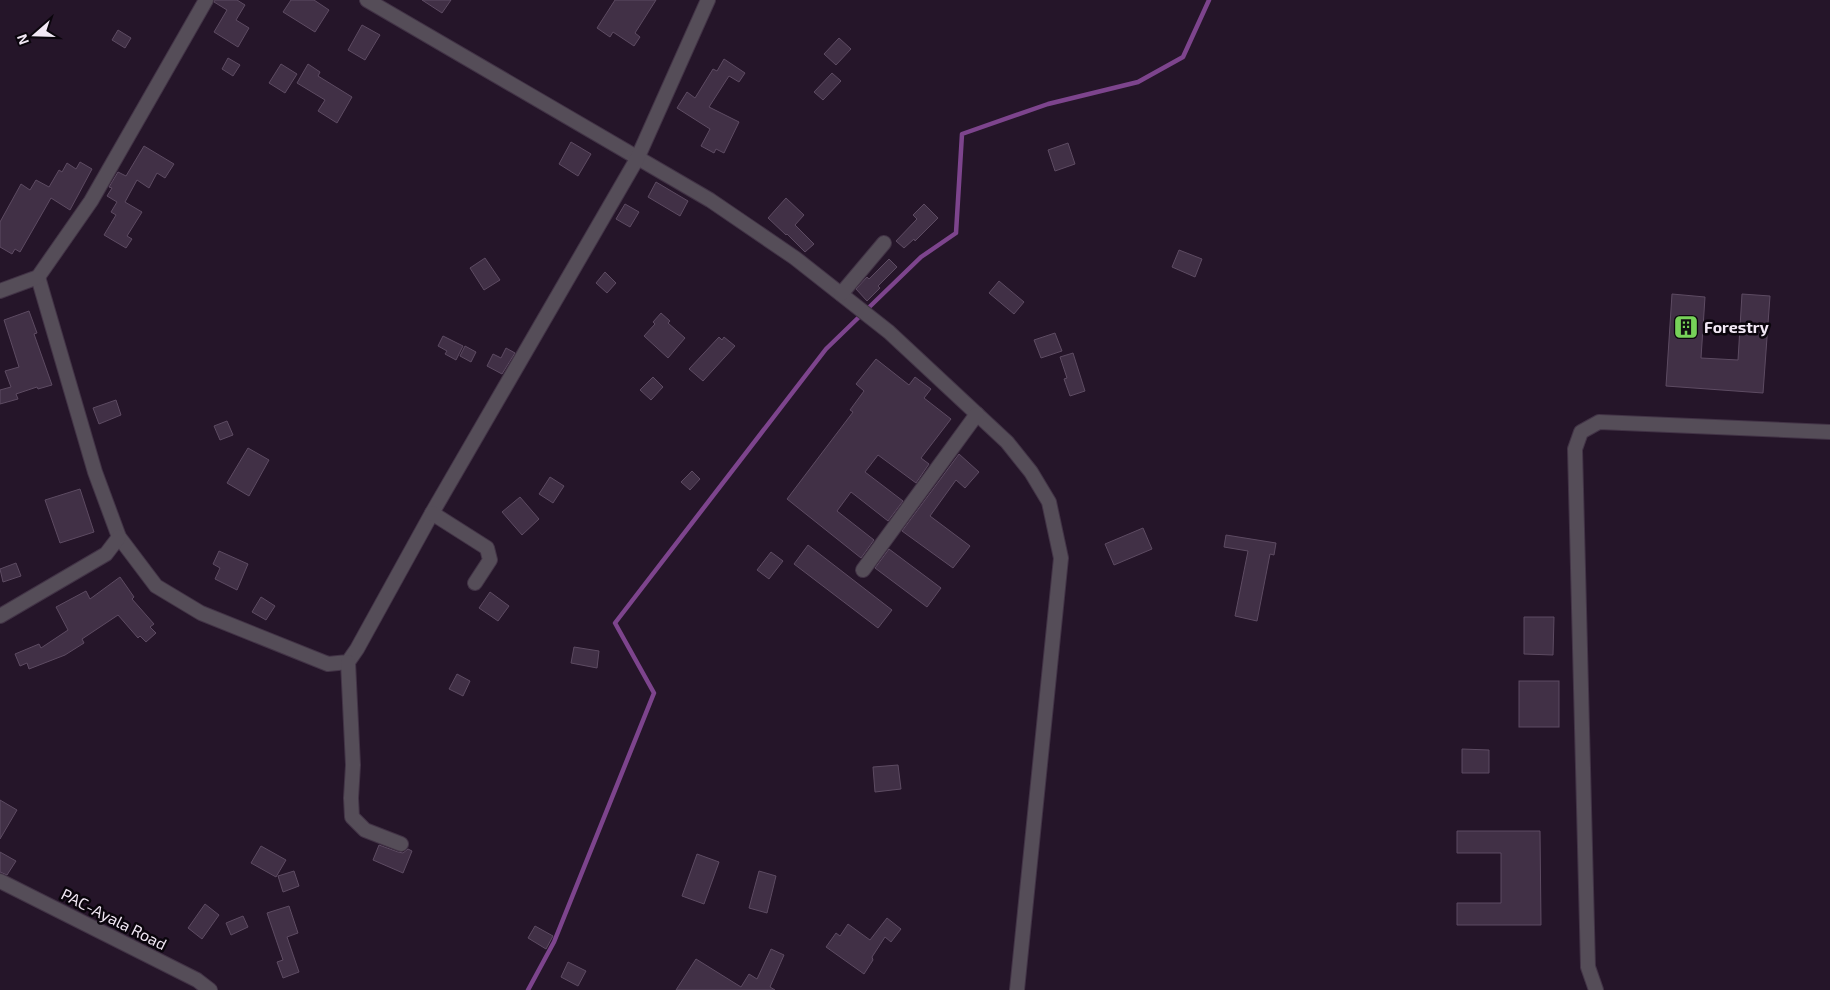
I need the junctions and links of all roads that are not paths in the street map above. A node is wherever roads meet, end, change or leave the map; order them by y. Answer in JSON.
{"nodes":[{"id":1,"x":206,"y":0,"type":"edge"},
{"id":2,"x":708,"y":0,"type":"edge"},
{"id":3,"x":369,"y":1,"type":"edge"},
{"id":4,"x":637,"y":159,"type":"junction"},
{"id":5,"x":884,"y":243,"type":"dead end"},
{"id":6,"x":38,"y":278,"type":"junction"},
{"id":7,"x":0,"y":291,"type":"edge"},
{"id":8,"x":841,"y":294,"type":"junction"},
{"id":9,"x":977,"y":414,"type":"junction"},
{"id":10,"x":1830,"y":432,"type":"edge"},
{"id":11,"x":432,"y":513,"type":"junction"},
{"id":12,"x":120,"y":537,"type":"junction"},
{"id":13,"x":863,"y":570,"type":"dead end"},
{"id":14,"x":475,"y":583,"type":"dead end"},
{"id":15,"x":0,"y":616,"type":"edge"},
{"id":16,"x":348,"y":662,"type":"junction"},
{"id":17,"x":401,"y":844,"type":"dead end"},
{"id":18,"x":0,"y":881,"type":"edge"},
{"id":19,"x":210,"y":990,"type":"edge"},
{"id":20,"x":1017,"y":990,"type":"edge"},
{"id":21,"x":1596,"y":990,"type":"edge"}],
"edges":[{"from":1,"to":6,"type":"street"},
{"from":2,"to":4,"type":"street"},
{"from":3,"to":4,"type":"street"},
{"from":4,"to":8,"type":"street"},
{"from":4,"to":11,"type":"street"},
{"from":5,"to":8,"type":"street"},
{"from":6,"to":7,"type":"street"},
{"from":6,"to":12,"type":"street"},
{"from":8,"to":9,"type":"street"},
{"from":9,"to":13,"type":"street"},
{"from":9,"to":20,"type":"street"},
{"from":10,"to":21,"type":"street"},
{"from":11,"to":14,"type":"street"},
{"from":11,"to":16,"type":"street"},
{"from":12,"to":15,"type":"street"},
{"from":12,"to":16,"type":"street"},
{"from":16,"to":17,"type":"street"},
{"from":18,"to":19,"type":"street","name":"PAC-Ayala Road"}]}
